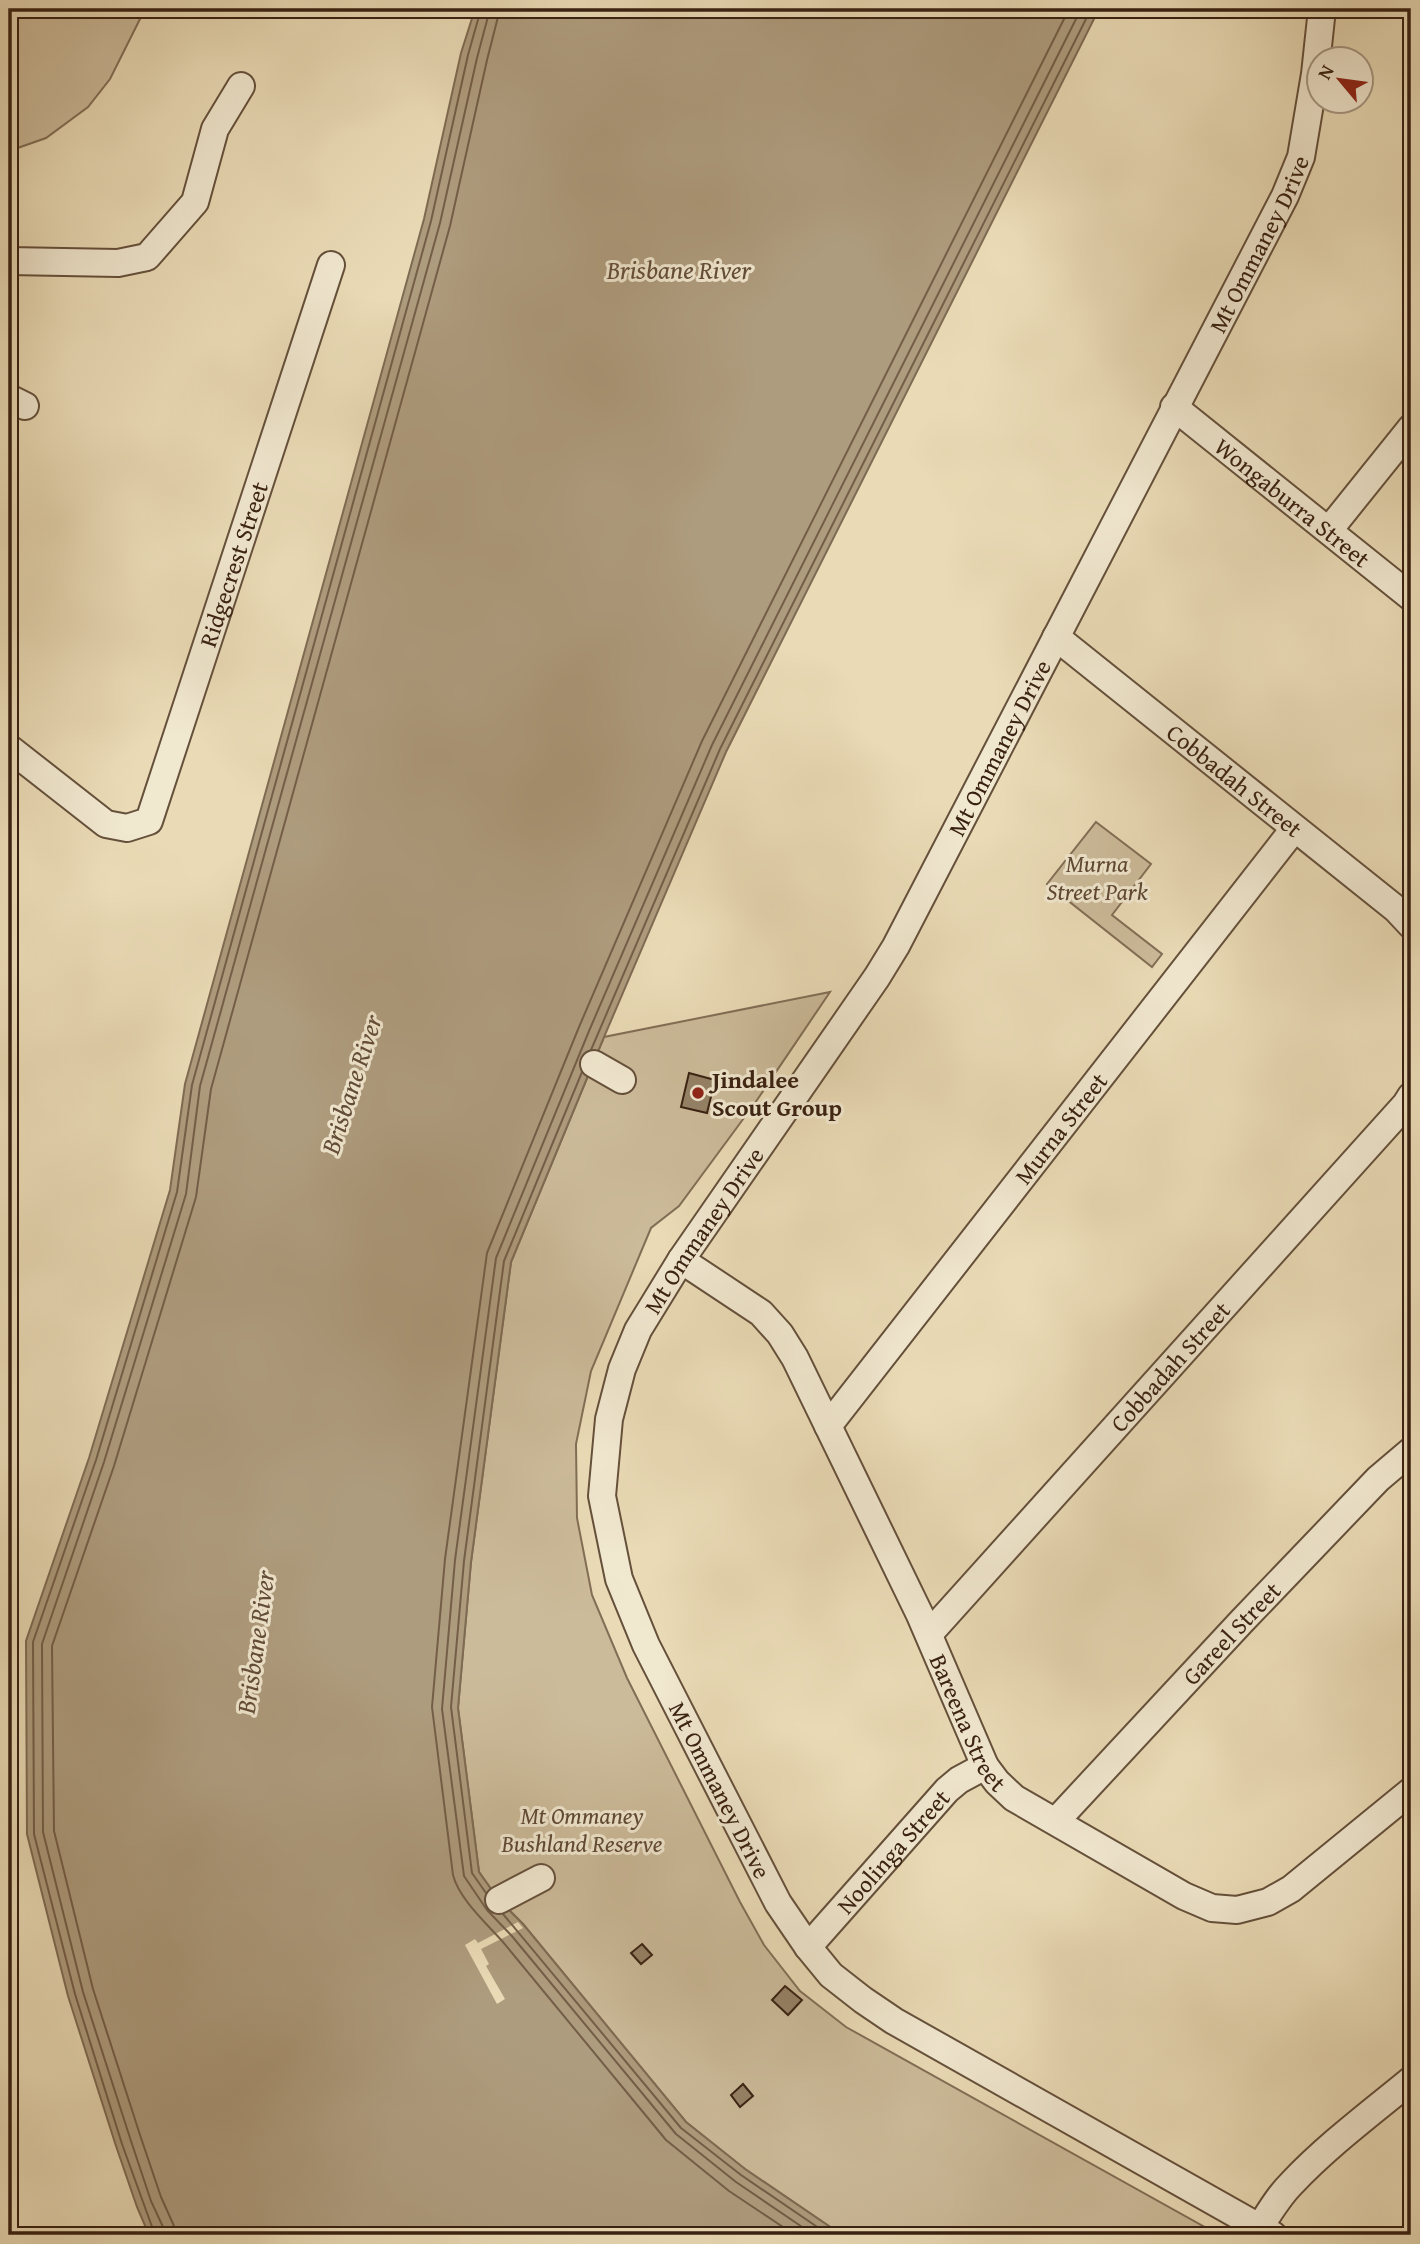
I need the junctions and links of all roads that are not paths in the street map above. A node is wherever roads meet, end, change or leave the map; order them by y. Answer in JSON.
{"nodes":[{"id":1,"x":1322,"y":9,"type":"edge"},
{"id":2,"x":241,"y":86,"type":"dead end"},
{"id":3,"x":9,"y":261,"type":"edge"},
{"id":4,"x":331,"y":265,"type":"dead end"},
{"id":5,"x":1174,"y":407,"type":"junction"},
{"id":6,"x":1411,"y":428,"type":"edge"},
{"id":7,"x":1329,"y":530,"type":"junction"},
{"id":8,"x":1411,"y":597,"type":"edge"},
{"id":9,"x":1056,"y":637,"type":"junction"},
{"id":10,"x":9,"y":748,"type":"edge"},
{"id":11,"x":1294,"y":828,"type":"junction"},
{"id":12,"x":1411,"y":925,"type":"edge"},
{"id":13,"x":594,"y":1064,"type":"dead end"},
{"id":14,"x":622,"y":1080,"type":"dead end"},
{"id":15,"x":1411,"y":1096,"type":"edge"},
{"id":16,"x":681,"y":1261,"type":"junction"},
{"id":17,"x":828,"y":1426,"type":"junction"},
{"id":18,"x":1411,"y":1451,"type":"edge"},
{"id":19,"x":929,"y":1634,"type":"junction"},
{"id":20,"x":985,"y":1766,"type":"junction"},
{"id":21,"x":1411,"y":1791,"type":"edge"},
{"id":22,"x":1056,"y":1821,"type":"junction"},
{"id":23,"x":541,"y":1878,"type":"dead end"},
{"id":24,"x":499,"y":1900,"type":"dead end"},
{"id":25,"x":808,"y":1947,"type":"junction"},
{"id":26,"x":1411,"y":2080,"type":"edge"},
{"id":27,"x":1267,"y":2231,"type":"edge"}],
"edges":[{"from":1,"to":5,"type":"street","name":"Mt Ommaney Drive"},
{"from":2,"to":3,"type":"street"},
{"from":4,"to":10,"type":"street","name":"Ridgecrest Street"},
{"from":5,"to":7,"type":"street","name":"Wongaburra Street"},
{"from":5,"to":9,"type":"street","name":"Mt Ommaney Drive"},
{"from":6,"to":7,"type":"street"},
{"from":7,"to":8,"type":"street","name":"Wongaburra Street"},
{"from":9,"to":11,"type":"street","name":"Cobbadah Street"},
{"from":9,"to":16,"type":"street","name":"Mt Ommaney Drive"},
{"from":11,"to":12,"type":"street","name":"Cobbadah Street"},
{"from":11,"to":17,"type":"street","name":"Murna Street"},
{"from":13,"to":14,"type":"street"},
{"from":15,"to":19,"type":"street","name":"Cobbadah Street"},
{"from":16,"to":17,"type":"street","name":"Bareena Street"},
{"from":16,"to":25,"type":"street","name":"Mt Ommaney Drive"},
{"from":17,"to":19,"type":"street","name":"Bareena Street"},
{"from":18,"to":22,"type":"street","name":"Gareel Street"},
{"from":19,"to":20,"type":"street","name":"Bareena Street"},
{"from":20,"to":22,"type":"street","name":"Bareena Street"},
{"from":20,"to":25,"type":"street","name":"Noolinga Street"},
{"from":21,"to":22,"type":"street","name":"Bareena Street"},
{"from":23,"to":24,"type":"street"},
{"from":25,"to":27,"type":"street","name":"Mt Ommaney Drive"},
{"from":26,"to":27,"type":"street"}]}
